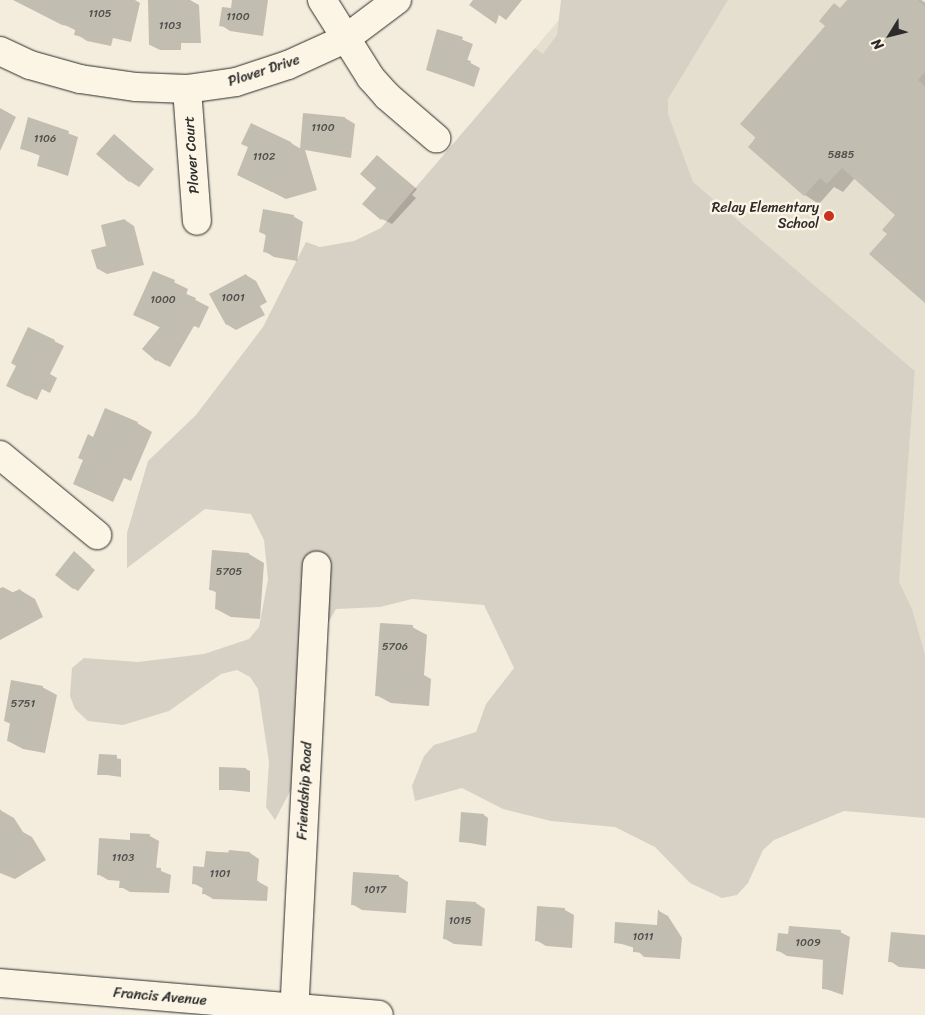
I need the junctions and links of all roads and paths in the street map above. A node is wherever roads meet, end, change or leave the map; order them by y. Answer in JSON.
{"nodes":[{"id":1,"x":322,"y":0,"type":"edge"},
{"id":2,"x":397,"y":0,"type":"edge"},
{"id":3,"x":345,"y":39,"type":"junction"},
{"id":4,"x":0,"y":51,"type":"edge"},
{"id":5,"x":187,"y":89,"type":"junction"},
{"id":6,"x":436,"y":138,"type":"dead end"},
{"id":7,"x":197,"y":221,"type":"dead end"},
{"id":8,"x":0,"y":455,"type":"edge"},
{"id":9,"x":97,"y":535,"type":"dead end"},
{"id":10,"x":317,"y":566,"type":"dead end"},
{"id":11,"x":0,"y":983,"type":"edge"},
{"id":12,"x":294,"y":1012,"type":"edge"},
{"id":13,"x":379,"y":1015,"type":"edge"}],
"edges":[{"from":1,"to":3,"type":"street"},
{"from":2,"to":3,"type":"street","name":"Plover Drive"},
{"from":3,"to":5,"type":"street","name":"Plover Drive"},
{"from":3,"to":6,"type":"street"},
{"from":4,"to":5,"type":"street","name":"Plover Drive"},
{"from":5,"to":7,"type":"street","name":"Plover Court"},
{"from":8,"to":9,"type":"street"},
{"from":10,"to":12,"type":"street","name":"Friendship Road"},
{"from":11,"to":12,"type":"street","name":"Francis Avenue"},
{"from":12,"to":13,"type":"street","name":"Francis Avenue"}]}
